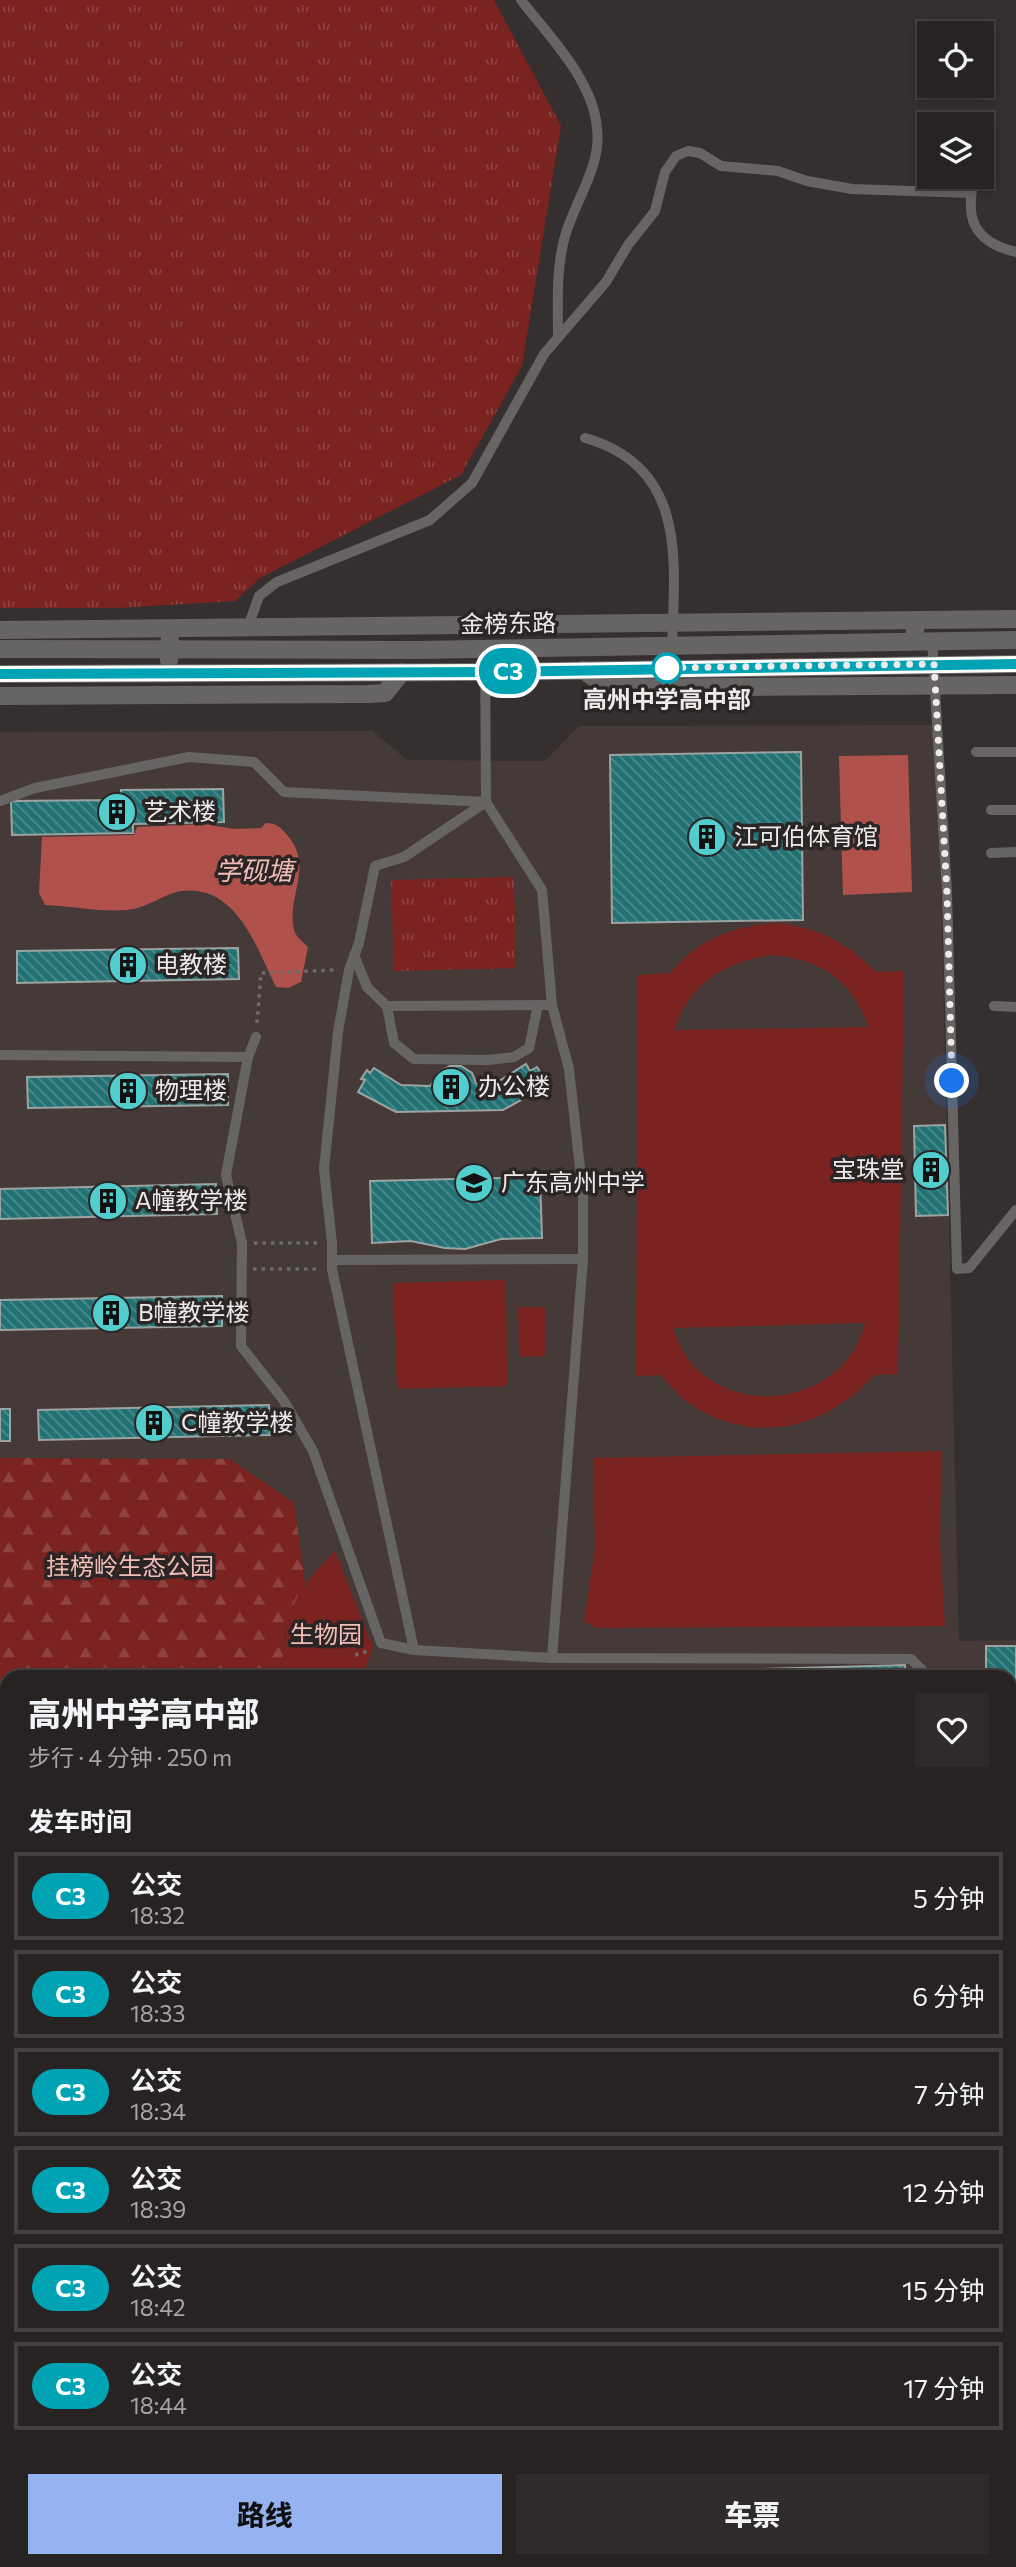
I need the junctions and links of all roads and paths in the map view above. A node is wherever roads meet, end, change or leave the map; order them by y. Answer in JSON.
{"nodes":[{"id":1,"x":521,"y":0,"type":"edge"},
{"id":2,"x":972,"y":189,"type":"edge"},
{"id":3,"x":971,"y":193,"type":"junction"},
{"id":4,"x":1016,"y":251,"type":"edge"},
{"id":5,"x":558,"y":336,"type":"junction"},
{"id":6,"x":585,"y":438,"type":"dead end"},
{"id":7,"x":1016,"y":619,"type":"edge"},
{"id":8,"x":915,"y":620,"type":"junction"},
{"id":9,"x":673,"y":622,"type":"junction"},
{"id":10,"x":248,"y":627,"type":"junction"},
{"id":11,"x":170,"y":629,"type":"junction"},
{"id":12,"x":0,"y":630,"type":"edge"},
{"id":13,"x":923,"y":640,"type":"junction"},
{"id":14,"x":1016,"y":640,"type":"edge"},
{"id":15,"x":727,"y":643,"type":"junction"},
{"id":16,"x":672,"y":645,"type":"junction"},
{"id":17,"x":0,"y":649,"type":"edge"},
{"id":18,"x":485,"y":649,"type":"junction"},
{"id":19,"x":169,"y":650,"type":"junction"},
{"id":20,"x":934,"y":664,"type":"junction"},
{"id":21,"x":1016,"y":664,"type":"edge"},
{"id":22,"x":728,"y":667,"type":"junction"},
{"id":23,"x":583,"y":670,"type":"junction"},
{"id":24,"x":402,"y":672,"type":"junction"},
{"id":25,"x":486,"y":672,"type":"junction"},
{"id":26,"x":0,"y":674,"type":"edge"},
{"id":27,"x":169,"y":674,"type":"junction"},
{"id":28,"x":935,"y":684,"type":"junction"},
{"id":29,"x":1016,"y":685,"type":"edge"},
{"id":30,"x":0,"y":695,"type":"edge"},
{"id":31,"x":976,"y":752,"type":"dead end"},
{"id":32,"x":1016,"y":752,"type":"edge"},
{"id":33,"x":0,"y":801,"type":"edge"},
{"id":34,"x":486,"y":802,"type":"junction"},
{"id":35,"x":990,"y":810,"type":"dead end"},
{"id":36,"x":1016,"y":810,"type":"edge"},
{"id":37,"x":1016,"y":852,"type":"edge"},
{"id":38,"x":991,"y":853,"type":"dead end"},
{"id":39,"x":354,"y":955,"type":"junction"},
{"id":40,"x":349,"y":970,"type":"junction"},
{"id":41,"x":538,"y":1005,"type":"junction"},
{"id":42,"x":552,"y":1005,"type":"junction"},
{"id":43,"x":387,"y":1006,"type":"junction"},
{"id":44,"x":994,"y":1006,"type":"dead end"},
{"id":45,"x":1016,"y":1007,"type":"edge"},
{"id":46,"x":256,"y":1037,"type":"joint"},
{"id":47,"x":0,"y":1055,"type":"edge"},
{"id":48,"x":248,"y":1057,"type":"junction"},
{"id":49,"x":1016,"y":1210,"type":"edge"},
{"id":50,"x":242,"y":1243,"type":"junction"},
{"id":51,"x":332,"y":1243,"type":"junction"},
{"id":52,"x":583,"y":1259,"type":"junction"},
{"id":53,"x":332,"y":1265,"type":"junction"},
{"id":54,"x":242,"y":1269,"type":"junction"},
{"id":55,"x":414,"y":1650,"type":"junction"},
{"id":56,"x":552,"y":1658,"type":"junction"},
{"id":57,"x":922,"y":1670,"type":"edge"}],
"edges":[{"from":1,"to":5,"type":"lane"},
{"from":2,"to":3,"type":"lane"},
{"from":3,"to":4,"type":"lane"},
{"from":3,"to":5,"type":"lane"},
{"from":5,"to":10,"type":"lane"},
{"from":6,"to":9,"type":"lane"},
{"from":7,"to":8,"type":"street"},
{"from":8,"to":9,"type":"street"},
{"from":8,"to":13,"type":"street"},
{"from":9,"to":10,"type":"street"},
{"from":9,"to":16,"type":"lane"},
{"from":10,"to":11,"type":"street"},
{"from":11,"to":12,"type":"street"},
{"from":11,"to":19,"type":"street"},
{"from":13,"to":14,"type":"street","name":"金榜东路"},
{"from":13,"to":15,"type":"street","name":"金榜东路"},
{"from":13,"to":20,"type":"lane"},
{"from":15,"to":16,"type":"street","name":"金榜东路"},
{"from":15,"to":22,"type":"street"},
{"from":16,"to":18,"type":"street","name":"金榜东路"},
{"from":17,"to":19,"type":"street","name":"金榜东路"},
{"from":18,"to":19,"type":"street","name":"金榜东路"},
{"from":18,"to":25,"type":"lane"},
{"from":19,"to":27,"type":"street"},
{"from":20,"to":21,"type":"street","name":"金榜东路"},
{"from":20,"to":22,"type":"street","name":"金榜东路"},
{"from":20,"to":28,"type":"lane"},
{"from":22,"to":23,"type":"street","name":"金榜东路"},
{"from":23,"to":25,"type":"street","name":"金榜东路"},
{"from":23,"to":28,"type":"street"},
{"from":24,"to":25,"type":"street","name":"金榜东路"},
{"from":24,"to":27,"type":"street","name":"金榜东路"},
{"from":24,"to":30,"type":"street"},
{"from":25,"to":34,"type":"lane"},
{"from":26,"to":27,"type":"street","name":"金榜东路"},
{"from":28,"to":29,"type":"street"},
{"from":28,"to":49,"type":"lane"},
{"from":31,"to":32,"type":"lane"},
{"from":33,"to":34,"type":"lane"},
{"from":34,"to":39,"type":"lane"},
{"from":34,"to":42,"type":"lane"},
{"from":35,"to":36,"type":"lane"},
{"from":37,"to":38,"type":"lane"},
{"from":39,"to":40,"type":"lane"},
{"from":39,"to":43,"type":"lane"},
{"from":40,"to":46,"type":"path"},
{"from":40,"to":51,"type":"lane"},
{"from":41,"to":42,"type":"lane"},
{"from":41,"to":43,"type":"lane"},
{"from":41,"to":43,"type":"lane"},
{"from":42,"to":52,"type":"lane"},
{"from":44,"to":45,"type":"lane"},
{"from":46,"to":48,"type":"lane"},
{"from":47,"to":48,"type":"lane"},
{"from":48,"to":50,"type":"lane"},
{"from":50,"to":51,"type":"path"},
{"from":50,"to":54,"type":"lane"},
{"from":51,"to":53,"type":"lane"},
{"from":52,"to":53,"type":"lane"},
{"from":52,"to":56,"type":"lane"},
{"from":53,"to":54,"type":"path"},
{"from":53,"to":55,"type":"lane"},
{"from":54,"to":55,"type":"lane"},
{"from":55,"to":56,"type":"lane"},
{"from":56,"to":57,"type":"lane"}]}
